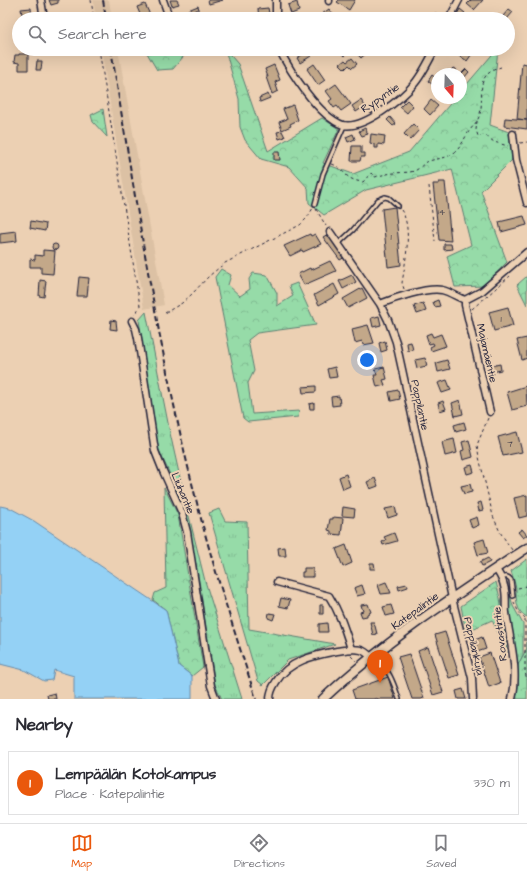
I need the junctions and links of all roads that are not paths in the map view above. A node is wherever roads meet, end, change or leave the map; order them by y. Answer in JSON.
{"nodes":[{"id":1,"x":41,"y":0,"type":"edge"},
{"id":2,"x":163,"y":0,"type":"edge"},
{"id":3,"x":276,"y":0,"type":"edge"},
{"id":4,"x":459,"y":0,"type":"edge"},
{"id":5,"x":43,"y":12,"type":"edge"},
{"id":6,"x":167,"y":12,"type":"edge"},
{"id":7,"x":276,"y":12,"type":"edge"},
{"id":8,"x":453,"y":12,"type":"edge"},
{"id":9,"x":283,"y":56,"type":"edge"},
{"id":10,"x":431,"y":56,"type":"edge"},
{"id":11,"x":344,"y":125,"type":"junction"},
{"id":12,"x":513,"y":134,"type":"dead end"},
{"id":13,"x":527,"y":203,"type":"edge"},
{"id":14,"x":315,"y":204,"type":"road end"},
{"id":15,"x":398,"y":206,"type":"road end"},
{"id":16,"x":330,"y":232,"type":"road end"},
{"id":17,"x":339,"y":243,"type":"junction"},
{"id":18,"x":527,"y":252,"type":"edge"},
{"id":19,"x":465,"y":300,"type":"junction"},
{"id":20,"x":380,"y":304,"type":"junction"},
{"id":21,"x":132,"y":321,"type":"road end"},
{"id":22,"x":490,"y":412,"type":"road end"},
{"id":23,"x":527,"y":548,"type":"edge"},
{"id":24,"x":496,"y":569,"type":"junction"},
{"id":25,"x":501,"y":578,"type":"junction"},
{"id":26,"x":276,"y":582,"type":"dead end"},
{"id":27,"x":513,"y":596,"type":"road end"},
{"id":28,"x":452,"y":598,"type":"junction"},
{"id":29,"x":348,"y":650,"type":"junction"},
{"id":30,"x":371,"y":657,"type":"junction"},
{"id":31,"x":216,"y":699,"type":"edge"},
{"id":32,"x":270,"y":699,"type":"edge"},
{"id":33,"x":322,"y":699,"type":"edge"},
{"id":34,"x":399,"y":699,"type":"edge"},
{"id":35,"x":473,"y":699,"type":"edge"},
{"id":36,"x":512,"y":699,"type":"edge"}],
"edges":[{"from":1,"to":5,"type":"street"},
{"from":2,"to":6,"type":"street"},
{"from":3,"to":7,"type":"street"},
{"from":4,"to":8,"type":"street"},
{"from":9,"to":11,"type":"street"},
{"from":10,"to":11,"type":"street","name":"Rypyntie"},
{"from":11,"to":14,"type":"lane"},
{"from":12,"to":13,"type":"street"},
{"from":15,"to":17,"type":"lane"},
{"from":16,"to":17,"type":"street","name":"Pappilantie"},
{"from":17,"to":20,"type":"street","name":"Pappilantie"},
{"from":18,"to":19,"type":"street"},
{"from":19,"to":20,"type":"street"},
{"from":19,"to":22,"type":"street","name":"Majamäentie"},
{"from":20,"to":28,"type":"street","name":"Pappilantie"},
{"from":21,"to":31,"type":"street","name":"Liuhantie"},
{"from":23,"to":24,"type":"street","name":"Katepalintie"},
{"from":24,"to":25,"type":"street","name":"Rovastintie"},
{"from":24,"to":28,"type":"street","name":"Katepalintie"},
{"from":25,"to":27,"type":"lane"},
{"from":25,"to":36,"type":"street","name":"Rovastintie"},
{"from":26,"to":29,"type":"street"},
{"from":28,"to":30,"type":"street","name":"Katepalintie"},
{"from":28,"to":35,"type":"street","name":"Pappilankuja"},
{"from":29,"to":30,"type":"street"},
{"from":29,"to":32,"type":"street"},
{"from":30,"to":33,"type":"street","name":"Katepalintie"},
{"from":30,"to":34,"type":"lane"}]}
